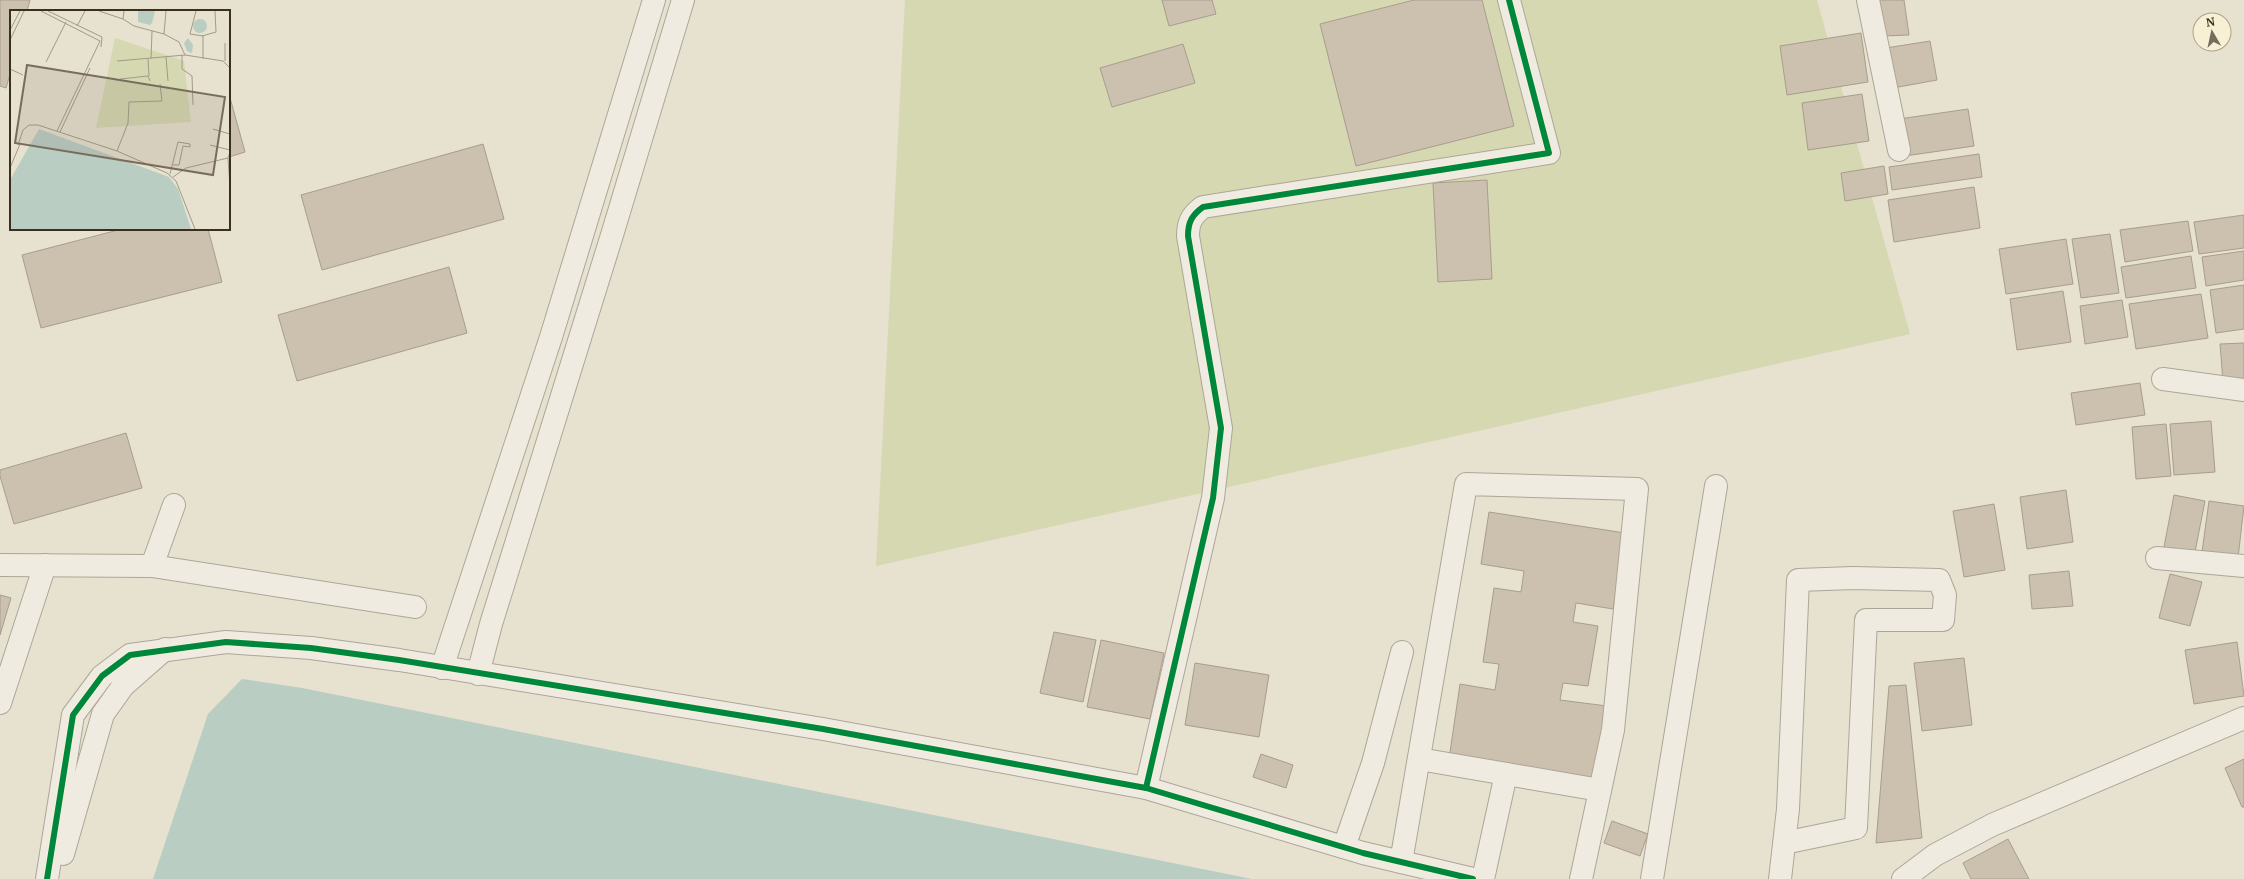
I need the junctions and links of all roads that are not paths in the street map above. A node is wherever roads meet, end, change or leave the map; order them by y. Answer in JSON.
{"nodes":[{"id":1,"x":654,"y":0,"type":"edge"},
{"id":2,"x":682,"y":0,"type":"edge"},
{"id":3,"x":1509,"y":0,"type":"edge"},
{"id":4,"x":1868,"y":0,"type":"edge"},
{"id":5,"x":1899,"y":150,"type":"dead end"},
{"id":6,"x":2163,"y":379,"type":"dead end"},
{"id":7,"x":2244,"y":390,"type":"edge"},
{"id":8,"x":1716,"y":486,"type":"dead end"},
{"id":9,"x":174,"y":505,"type":"dead end"},
{"id":10,"x":2157,"y":558,"type":"dead end"},
{"id":11,"x":0,"y":565,"type":"edge"},
{"id":12,"x":45,"y":565,"type":"junction"},
{"id":13,"x":152,"y":566,"type":"junction"},
{"id":14,"x":2244,"y":566,"type":"edge"},
{"id":15,"x":415,"y":608,"type":"dead end"},
{"id":16,"x":165,"y":649,"type":"junction"},
{"id":17,"x":1402,"y":652,"type":"dead end"},
{"id":18,"x":442,"y":668,"type":"junction"},
{"id":19,"x":478,"y":674,"type":"junction"},
{"id":20,"x":0,"y":702,"type":"edge"},
{"id":21,"x":2244,"y":718,"type":"edge"},
{"id":22,"x":1419,"y":759,"type":"junction"},
{"id":23,"x":1506,"y":774,"type":"junction"},
{"id":24,"x":1146,"y":788,"type":"junction"},
{"id":25,"x":1600,"y":790,"type":"junction"},
{"id":26,"x":1784,"y":843,"type":"junction"},
{"id":27,"x":1344,"y":847,"type":"junction"},
{"id":28,"x":1401,"y":862,"type":"junction"},
{"id":29,"x":47,"y":879,"type":"edge"},
{"id":30,"x":54,"y":879,"type":"edge"},
{"id":31,"x":1473,"y":879,"type":"edge"},
{"id":32,"x":1483,"y":879,"type":"edge"},
{"id":33,"x":1581,"y":879,"type":"edge"},
{"id":34,"x":1652,"y":879,"type":"edge"},
{"id":35,"x":1780,"y":879,"type":"edge"},
{"id":36,"x":1903,"y":879,"type":"edge"}],
"edges":[{"from":1,"to":18,"type":"street"},
{"from":2,"to":19,"type":"street"},
{"from":3,"to":24,"type":"street"},
{"from":4,"to":5,"type":"street"},
{"from":6,"to":7,"type":"street"},
{"from":8,"to":34,"type":"street"},
{"from":9,"to":13,"type":"street"},
{"from":10,"to":14,"type":"street"},
{"from":11,"to":12,"type":"street"},
{"from":12,"to":13,"type":"street"},
{"from":12,"to":20,"type":"street"},
{"from":13,"to":15,"type":"street"},
{"from":16,"to":18,"type":"street"},
{"from":16,"to":29,"type":"street"},
{"from":16,"to":30,"type":"street"},
{"from":17,"to":27,"type":"street"},
{"from":18,"to":19,"type":"street"},
{"from":19,"to":24,"type":"street"},
{"from":21,"to":36,"type":"street"},
{"from":22,"to":23,"type":"street"},
{"from":22,"to":25,"type":"street"},
{"from":22,"to":28,"type":"street"},
{"from":23,"to":25,"type":"street"},
{"from":23,"to":32,"type":"street"},
{"from":24,"to":27,"type":"street"},
{"from":25,"to":33,"type":"street"},
{"from":26,"to":26,"type":"street"},
{"from":26,"to":35,"type":"street"},
{"from":27,"to":28,"type":"street"},
{"from":28,"to":31,"type":"street"}]}
